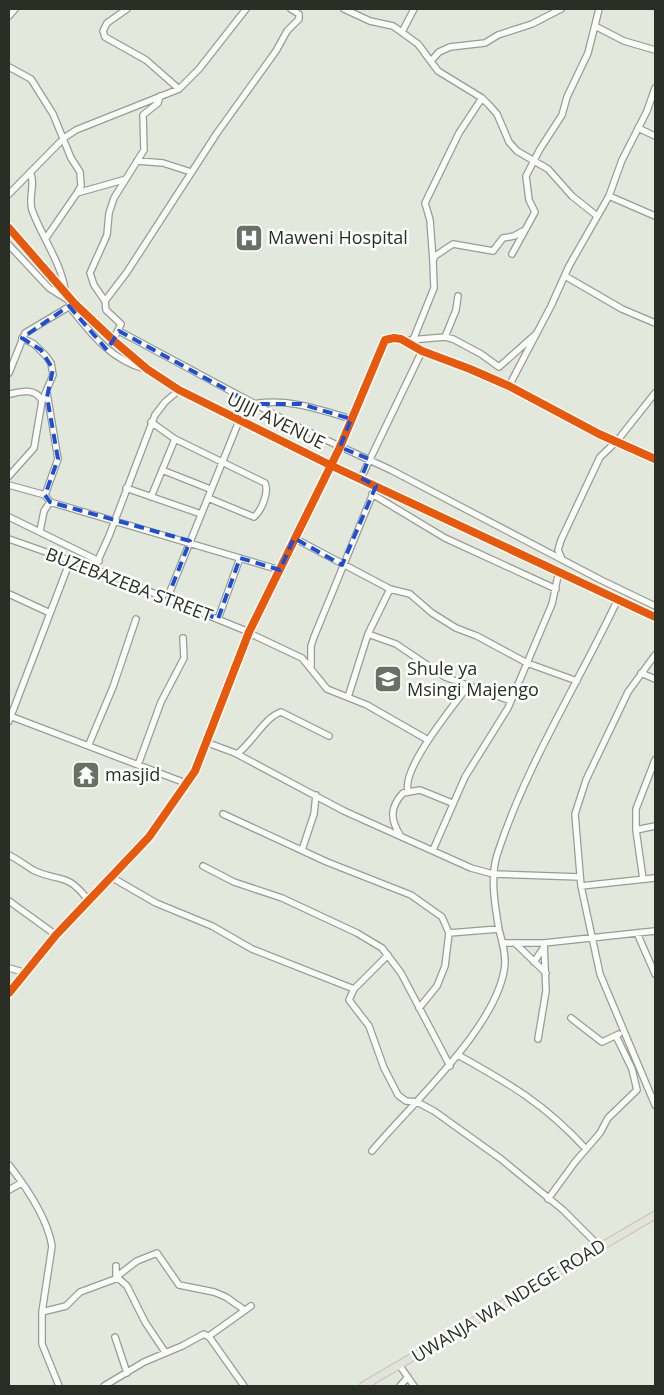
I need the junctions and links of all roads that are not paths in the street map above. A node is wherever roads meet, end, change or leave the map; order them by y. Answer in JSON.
{"nodes":[{"id":1,"x":15,"y":9,"type":"edge"},
{"id":2,"x":127,"y":9,"type":"edge"},
{"id":3,"x":246,"y":9,"type":"edge"},
{"id":4,"x":291,"y":9,"type":"edge"},
{"id":5,"x":344,"y":9,"type":"edge"},
{"id":6,"x":414,"y":9,"type":"edge"},
{"id":7,"x":561,"y":9,"type":"edge"},
{"id":8,"x":599,"y":9,"type":"edge"},
{"id":9,"x":10,"y":13,"type":"edge"},
{"id":10,"x":595,"y":26,"type":"junction"},
{"id":11,"x":402,"y":32,"type":"junction"},
{"id":12,"x":655,"y":50,"type":"edge"},
{"id":13,"x":431,"y":61,"type":"junction"},
{"id":14,"x":9,"y":67,"type":"edge"},
{"id":15,"x":655,"y":88,"type":"edge"},
{"id":16,"x":179,"y":89,"type":"junction"},
{"id":17,"x":160,"y":96,"type":"junction"},
{"id":18,"x":482,"y":98,"type":"junction"},
{"id":19,"x":638,"y":128,"type":"junction"},
{"id":20,"x":655,"y":136,"type":"edge"},
{"id":21,"x":64,"y":138,"type":"junction"},
{"id":22,"x":137,"y":161,"type":"junction"},
{"id":23,"x":533,"y":162,"type":"junction"},
{"id":24,"x":30,"y":172,"type":"junction"},
{"id":25,"x":191,"y":172,"type":"junction"},
{"id":26,"x":123,"y":180,"type":"junction"},
{"id":27,"x":76,"y":192,"type":"junction"},
{"id":28,"x":9,"y":194,"type":"edge"},
{"id":29,"x":608,"y":196,"type":"junction"},
{"id":30,"x":597,"y":216,"type":"junction"},
{"id":31,"x":655,"y":216,"type":"edge"},
{"id":32,"x":9,"y":228,"type":"edge"},
{"id":33,"x":526,"y":229,"type":"junction"},
{"id":34,"x":46,"y":238,"type":"junction"},
{"id":35,"x":9,"y":245,"type":"edge"},
{"id":36,"x":512,"y":254,"type":"dead end"},
{"id":37,"x":433,"y":261,"type":"junction"},
{"id":38,"x":565,"y":276,"type":"junction"},
{"id":39,"x":65,"y":290,"type":"junction"},
{"id":40,"x":458,"y":296,"type":"dead end"},
{"id":41,"x":105,"y":301,"type":"junction"},
{"id":42,"x":72,"y":305,"type":"junction"},
{"id":43,"x":655,"y":323,"type":"edge"},
{"id":44,"x":119,"y":330,"type":"junction"},
{"id":45,"x":539,"y":330,"type":"junction"},
{"id":46,"x":445,"y":337,"type":"junction"},
{"id":47,"x":22,"y":338,"type":"junction"},
{"id":48,"x":400,"y":339,"type":"junction"},
{"id":49,"x":113,"y":340,"type":"junction"},
{"id":50,"x":413,"y":340,"type":"junction"},
{"id":51,"x":422,"y":351,"type":"junction"},
{"id":52,"x":147,"y":369,"type":"junction"},
{"id":53,"x":9,"y":373,"type":"edge"},
{"id":54,"x":509,"y":386,"type":"junction"},
{"id":55,"x":179,"y":390,"type":"junction"},
{"id":56,"x":47,"y":392,"type":"junction"},
{"id":57,"x":655,"y":392,"type":"edge"},
{"id":58,"x":10,"y":394,"type":"dead end"},
{"id":59,"x":42,"y":401,"type":"junction"},
{"id":60,"x":253,"y":404,"type":"junction"},
{"id":61,"x":351,"y":419,"type":"junction"},
{"id":62,"x":239,"y":420,"type":"junction"},
{"id":63,"x":151,"y":422,"type":"junction"},
{"id":64,"x":175,"y":439,"type":"junction"},
{"id":65,"x":617,"y":442,"type":"junction"},
{"id":66,"x":340,"y":447,"type":"junction"},
{"id":67,"x":655,"y":459,"type":"edge"},
{"id":68,"x":369,"y":460,"type":"junction"},
{"id":69,"x":221,"y":463,"type":"junction"},
{"id":70,"x":330,"y":464,"type":"junction"},
{"id":71,"x":162,"y":470,"type":"junction"},
{"id":72,"x":9,"y":476,"type":"edge"},
{"id":73,"x":361,"y":478,"type":"junction"},
{"id":74,"x":9,"y":485,"type":"edge"},
{"id":75,"x":376,"y":486,"type":"junction"},
{"id":76,"x":126,"y":488,"type":"junction"},
{"id":77,"x":210,"y":489,"type":"junction"},
{"id":78,"x":372,"y":494,"type":"junction"},
{"id":79,"x":45,"y":495,"type":"junction"},
{"id":80,"x":151,"y":497,"type":"junction"},
{"id":81,"x":208,"y":498,"type":"junction"},
{"id":82,"x":50,"y":502,"type":"junction"},
{"id":83,"x":202,"y":514,"type":"junction"},
{"id":84,"x":9,"y":518,"type":"edge"},
{"id":85,"x":114,"y":521,"type":"junction"},
{"id":86,"x":40,"y":531,"type":"junction"},
{"id":87,"x":294,"y":538,"type":"junction"},
{"id":88,"x":9,"y":540,"type":"edge"},
{"id":89,"x":190,"y":542,"type":"junction"},
{"id":90,"x":240,"y":558,"type":"junction"},
{"id":91,"x":562,"y":559,"type":"junction"},
{"id":92,"x":70,"y":561,"type":"junction"},
{"id":93,"x":99,"y":561,"type":"junction"},
{"id":94,"x":342,"y":565,"type":"junction"},
{"id":95,"x":94,"y":569,"type":"junction"},
{"id":96,"x":280,"y":570,"type":"junction"},
{"id":97,"x":559,"y":571,"type":"junction"},
{"id":98,"x":390,"y":589,"type":"junction"},
{"id":99,"x":556,"y":589,"type":"junction"},
{"id":100,"x":9,"y":594,"type":"edge"},
{"id":101,"x":167,"y":598,"type":"junction"},
{"id":102,"x":618,"y":599,"type":"junction"},
{"id":103,"x":655,"y":606,"type":"edge"},
{"id":104,"x":50,"y":612,"type":"junction"},
{"id":105,"x":655,"y":617,"type":"edge"},
{"id":106,"x":136,"y":619,"type":"dead end"},
{"id":107,"x":218,"y":619,"type":"junction"},
{"id":108,"x":249,"y":633,"type":"junction"},
{"id":109,"x":368,"y":634,"type":"junction"},
{"id":110,"x":183,"y":638,"type":"dead end"},
{"id":111,"x":655,"y":656,"type":"edge"},
{"id":112,"x":527,"y":663,"type":"junction"},
{"id":113,"x":311,"y":669,"type":"junction"},
{"id":114,"x":642,"y":673,"type":"junction"},
{"id":115,"x":655,"y":679,"type":"edge"},
{"id":116,"x":577,"y":681,"type":"junction"},
{"id":117,"x":468,"y":686,"type":"junction"},
{"id":118,"x":348,"y":697,"type":"junction"},
{"id":119,"x":12,"y":702,"type":"edge"},
{"id":120,"x":511,"y":702,"type":"junction"},
{"id":121,"x":10,"y":718,"type":"edge"},
{"id":122,"x":329,"y":736,"type":"dead end"},
{"id":123,"x":428,"y":740,"type":"junction"},
{"id":124,"x":208,"y":743,"type":"junction"},
{"id":125,"x":88,"y":744,"type":"junction"},
{"id":126,"x":237,"y":754,"type":"junction"},
{"id":127,"x":655,"y":760,"type":"edge"},
{"id":128,"x":138,"y":765,"type":"junction"},
{"id":129,"x":188,"y":784,"type":"junction"},
{"id":130,"x":408,"y":790,"type":"junction"},
{"id":131,"x":316,"y":795,"type":"junction"},
{"id":132,"x":452,"y":803,"type":"junction"},
{"id":133,"x":224,"y":814,"type":"dead end"},
{"id":134,"x":655,"y":826,"type":"edge"},
{"id":135,"x":636,"y":830,"type":"junction"},
{"id":136,"x":400,"y":836,"type":"junction"},
{"id":137,"x":302,"y":850,"type":"junction"},
{"id":138,"x":434,"y":850,"type":"junction"},
{"id":139,"x":9,"y":855,"type":"edge"},
{"id":140,"x":203,"y":866,"type":"dead end"},
{"id":141,"x":493,"y":874,"type":"junction"},
{"id":142,"x":110,"y":877,"type":"junction"},
{"id":143,"x":580,"y":877,"type":"junction"},
{"id":144,"x":655,"y":878,"type":"edge"},
{"id":145,"x":643,"y":879,"type":"junction"},
{"id":146,"x":581,"y":886,"type":"junction"},
{"id":147,"x":88,"y":900,"type":"junction"},
{"id":148,"x":9,"y":901,"type":"edge"},
{"id":149,"x":499,"y":929,"type":"junction"},
{"id":150,"x":655,"y":931,"type":"edge"},
{"id":151,"x":449,"y":932,"type":"junction"},
{"id":152,"x":636,"y":933,"type":"junction"},
{"id":153,"x":56,"y":935,"type":"junction"},
{"id":154,"x":590,"y":937,"type":"junction"},
{"id":155,"x":502,"y":943,"type":"junction"},
{"id":156,"x":515,"y":943,"type":"junction"},
{"id":157,"x":544,"y":945,"type":"junction"},
{"id":158,"x":388,"y":955,"type":"junction"},
{"id":159,"x":534,"y":962,"type":"junction"},
{"id":160,"x":9,"y":968,"type":"edge"},
{"id":161,"x":23,"y":972,"type":"junction"},
{"id":162,"x":546,"y":972,"type":"junction"},
{"id":163,"x":655,"y":974,"type":"edge"},
{"id":164,"x":354,"y":989,"type":"junction"},
{"id":165,"x":9,"y":993,"type":"edge"},
{"id":166,"x":419,"y":1008,"type":"junction"},
{"id":167,"x":571,"y":1018,"type":"dead end"},
{"id":168,"x":623,"y":1032,"type":"junction"},
{"id":169,"x":616,"y":1036,"type":"junction"},
{"id":170,"x":538,"y":1039,"type":"dead end"},
{"id":171,"x":458,"y":1055,"type":"junction"},
{"id":172,"x":450,"y":1066,"type":"junction"},
{"id":173,"x":417,"y":1102,"type":"junction"},
{"id":174,"x":655,"y":1105,"type":"edge"},
{"id":175,"x":586,"y":1149,"type":"junction"},
{"id":176,"x":372,"y":1151,"type":"dead end"},
{"id":177,"x":9,"y":1165,"type":"edge"},
{"id":178,"x":21,"y":1183,"type":"junction"},
{"id":179,"x":9,"y":1190,"type":"edge"},
{"id":180,"x":548,"y":1199,"type":"junction"},
{"id":181,"x":655,"y":1215,"type":"edge"},
{"id":182,"x":600,"y":1247,"type":"junction"},
{"id":183,"x":116,"y":1266,"type":"dead end"},
{"id":184,"x":116,"y":1277,"type":"junction"},
{"id":185,"x":252,"y":1306,"type":"dead end"},
{"id":186,"x":243,"y":1309,"type":"junction"},
{"id":187,"x":42,"y":1312,"type":"junction"},
{"id":188,"x":115,"y":1336,"type":"dead end"},
{"id":189,"x":209,"y":1336,"type":"junction"},
{"id":190,"x":165,"y":1352,"type":"junction"},
{"id":191,"x":400,"y":1366,"type":"junction"},
{"id":192,"x":128,"y":1372,"type":"junction"},
{"id":193,"x":408,"y":1377,"type":"junction"},
{"id":194,"x":58,"y":1386,"type":"edge"},
{"id":195,"x":104,"y":1386,"type":"edge"},
{"id":196,"x":244,"y":1386,"type":"edge"},
{"id":197,"x":363,"y":1386,"type":"edge"},
{"id":198,"x":400,"y":1386,"type":"edge"},
{"id":199,"x":414,"y":1386,"type":"edge"}],
"edges":[{"from":1,"to":9,"type":"street"},
{"from":2,"to":16,"type":"street"},
{"from":3,"to":16,"type":"street"},
{"from":4,"to":25,"type":"street"},
{"from":5,"to":11,"type":"street"},
{"from":6,"to":11,"type":"street"},
{"from":7,"to":13,"type":"street"},
{"from":8,"to":10,"type":"street"},
{"from":10,"to":12,"type":"street"},
{"from":10,"to":23,"type":"street"},
{"from":11,"to":13,"type":"street"},
{"from":13,"to":18,"type":"street"},
{"from":14,"to":21,"type":"street"},
{"from":15,"to":19,"type":"street"},
{"from":16,"to":17,"type":"street"},
{"from":17,"to":21,"type":"street"},
{"from":17,"to":22,"type":"street"},
{"from":18,"to":23,"type":"street"},
{"from":18,"to":37,"type":"street"},
{"from":19,"to":20,"type":"street"},
{"from":19,"to":29,"type":"street"},
{"from":21,"to":24,"type":"street"},
{"from":21,"to":27,"type":"street"},
{"from":22,"to":25,"type":"street"},
{"from":22,"to":26,"type":"street"},
{"from":23,"to":30,"type":"street"},
{"from":23,"to":33,"type":"street"},
{"from":24,"to":28,"type":"street"},
{"from":24,"to":34,"type":"street"},
{"from":25,"to":41,"type":"street"},
{"from":26,"to":27,"type":"street"},
{"from":26,"to":41,"type":"street"},
{"from":27,"to":34,"type":"street"},
{"from":29,"to":30,"type":"street"},
{"from":29,"to":31,"type":"street"},
{"from":30,"to":38,"type":"street"},
{"from":32,"to":39,"type":"street","name":"UJIJI AVENUE"},
{"from":33,"to":36,"type":"street"},
{"from":33,"to":37,"type":"street"},
{"from":34,"to":39,"type":"street"},
{"from":35,"to":42,"type":"street","name":"UJIJI AVENUE"},
{"from":37,"to":50,"type":"street"},
{"from":38,"to":43,"type":"street"},
{"from":38,"to":45,"type":"street"},
{"from":39,"to":42,"type":"street","name":"UJIJI AVENUE"},
{"from":40,"to":46,"type":"street"},
{"from":41,"to":44,"type":"street"},
{"from":42,"to":47,"type":"street"},
{"from":42,"to":49,"type":"street","name":"UJIJI AVENUE"},
{"from":42,"to":52,"type":"street"},
{"from":44,"to":49,"type":"street"},
{"from":44,"to":60,"type":"street"},
{"from":45,"to":46,"type":"street"},
{"from":45,"to":54,"type":"street"},
{"from":46,"to":50,"type":"street"},
{"from":47,"to":53,"type":"street"},
{"from":47,"to":56,"type":"street"},
{"from":48,"to":50,"type":"street"},
{"from":48,"to":51,"type":"street"},
{"from":48,"to":61,"type":"street"},
{"from":49,"to":52,"type":"street","name":"UJIJI AVENUE"},
{"from":51,"to":54,"type":"street"},
{"from":51,"to":68,"type":"street"},
{"from":52,"to":55,"type":"street","name":"UJIJI AVENUE"},
{"from":54,"to":65,"type":"street"},
{"from":55,"to":62,"type":"street","name":"UJIJI AVENUE"},
{"from":55,"to":63,"type":"street"},
{"from":56,"to":59,"type":"street"},
{"from":56,"to":79,"type":"street"},
{"from":57,"to":65,"type":"street"},
{"from":58,"to":59,"type":"street"},
{"from":59,"to":72,"type":"street"},
{"from":60,"to":61,"type":"street"},
{"from":60,"to":66,"type":"street"},
{"from":61,"to":66,"type":"street"},
{"from":62,"to":69,"type":"street"},
{"from":62,"to":70,"type":"street","name":"UJIJI AVENUE"},
{"from":63,"to":64,"type":"street"},
{"from":63,"to":76,"type":"street"},
{"from":64,"to":69,"type":"street"},
{"from":64,"to":71,"type":"street"},
{"from":65,"to":67,"type":"street"},
{"from":65,"to":91,"type":"street"},
{"from":66,"to":68,"type":"street"},
{"from":66,"to":70,"type":"street"},
{"from":68,"to":73,"type":"street"},
{"from":68,"to":91,"type":"street"},
{"from":69,"to":77,"type":"street"},
{"from":69,"to":81,"type":"street"},
{"from":70,"to":73,"type":"street","name":"UJIJI AVENUE"},
{"from":70,"to":87,"type":"street"},
{"from":71,"to":77,"type":"street"},
{"from":71,"to":80,"type":"street"},
{"from":73,"to":75,"type":"street","name":"UJIJI AVENUE"},
{"from":74,"to":79,"type":"street"},
{"from":75,"to":78,"type":"street"},
{"from":75,"to":97,"type":"street","name":"UJIJI AVENUE"},
{"from":76,"to":80,"type":"street"},
{"from":76,"to":85,"type":"street"},
{"from":77,"to":81,"type":"street"},
{"from":78,"to":94,"type":"street"},
{"from":78,"to":99,"type":"street"},
{"from":79,"to":82,"type":"street"},
{"from":80,"to":83,"type":"street"},
{"from":81,"to":83,"type":"street"},
{"from":82,"to":85,"type":"street"},
{"from":82,"to":86,"type":"street"},
{"from":83,"to":89,"type":"street"},
{"from":84,"to":86,"type":"street"},
{"from":85,"to":89,"type":"street"},
{"from":85,"to":93,"type":"street"},
{"from":86,"to":93,"type":"street"},
{"from":87,"to":94,"type":"street"},
{"from":87,"to":96,"type":"street"},
{"from":88,"to":92,"type":"street","name":"BUZEBAZEBA STREET"},
{"from":89,"to":90,"type":"street"},
{"from":89,"to":101,"type":"street"},
{"from":90,"to":96,"type":"street"},
{"from":90,"to":107,"type":"street"},
{"from":91,"to":103,"type":"street"},
{"from":92,"to":95,"type":"street","name":"BUZEBAZEBA STREET"},
{"from":92,"to":104,"type":"street"},
{"from":93,"to":95,"type":"street"},
{"from":94,"to":98,"type":"street"},
{"from":94,"to":113,"type":"street"},
{"from":95,"to":101,"type":"street","name":"BUZEBAZEBA STREET"},
{"from":96,"to":108,"type":"street"},
{"from":97,"to":99,"type":"street"},
{"from":97,"to":102,"type":"street","name":"UJIJI AVENUE"},
{"from":98,"to":109,"type":"street"},
{"from":98,"to":112,"type":"street"},
{"from":99,"to":112,"type":"street"},
{"from":100,"to":104,"type":"street"},
{"from":101,"to":107,"type":"street","name":"BUZEBAZEBA STREET"},
{"from":102,"to":105,"type":"street","name":"UJIJI AVENUE"},
{"from":102,"to":116,"type":"street"},
{"from":104,"to":119,"type":"street"},
{"from":106,"to":125,"type":"street"},
{"from":107,"to":108,"type":"street","name":"BUZEBAZEBA STREET"},
{"from":108,"to":113,"type":"street","name":"BUZEBAZEBA STREET"},
{"from":108,"to":124,"type":"street"},
{"from":109,"to":117,"type":"street"},
{"from":109,"to":118,"type":"street"},
{"from":110,"to":128,"type":"street"},
{"from":111,"to":114,"type":"street"},
{"from":112,"to":116,"type":"street"},
{"from":112,"to":120,"type":"street"},
{"from":113,"to":118,"type":"street","name":"BUZEBAZEBA STREET"},
{"from":114,"to":115,"type":"street"},
{"from":114,"to":143,"type":"street"},
{"from":116,"to":141,"type":"street"},
{"from":117,"to":120,"type":"street"},
{"from":117,"to":123,"type":"street"},
{"from":118,"to":123,"type":"street","name":"BUZEBAZEBA STREET"},
{"from":119,"to":121,"type":"street"},
{"from":120,"to":132,"type":"street"},
{"from":121,"to":125,"type":"street"},
{"from":122,"to":126,"type":"street"},
{"from":123,"to":130,"type":"street"},
{"from":124,"to":126,"type":"street"},
{"from":124,"to":129,"type":"street"},
{"from":125,"to":128,"type":"street"},
{"from":126,"to":131,"type":"street"},
{"from":127,"to":135,"type":"street"},
{"from":128,"to":129,"type":"street"},
{"from":129,"to":142,"type":"street"},
{"from":130,"to":132,"type":"street"},
{"from":130,"to":136,"type":"street"},
{"from":131,"to":136,"type":"street"},
{"from":131,"to":137,"type":"street"},
{"from":132,"to":138,"type":"street"},
{"from":133,"to":137,"type":"street"},
{"from":134,"to":135,"type":"street"},
{"from":135,"to":145,"type":"street"},
{"from":136,"to":138,"type":"street"},
{"from":137,"to":151,"type":"street"},
{"from":138,"to":141,"type":"street"},
{"from":139,"to":147,"type":"street"},
{"from":140,"to":158,"type":"street"},
{"from":141,"to":143,"type":"street"},
{"from":141,"to":149,"type":"street"},
{"from":142,"to":147,"type":"street"},
{"from":142,"to":164,"type":"street"},
{"from":143,"to":146,"type":"street"},
{"from":144,"to":145,"type":"street"},
{"from":145,"to":146,"type":"street"},
{"from":146,"to":154,"type":"street"},
{"from":147,"to":153,"type":"street"},
{"from":148,"to":153,"type":"street"},
{"from":149,"to":151,"type":"street"},
{"from":149,"to":155,"type":"street"},
{"from":150,"to":152,"type":"street"},
{"from":151,"to":166,"type":"street"},
{"from":152,"to":154,"type":"street"},
{"from":152,"to":163,"type":"street"},
{"from":153,"to":161,"type":"street"},
{"from":154,"to":157,"type":"street"},
{"from":154,"to":168,"type":"street"},
{"from":155,"to":156,"type":"street"},
{"from":155,"to":171,"type":"street"},
{"from":156,"to":157,"type":"street"},
{"from":156,"to":159,"type":"street"},
{"from":157,"to":159,"type":"street"},
{"from":157,"to":162,"type":"street"},
{"from":158,"to":164,"type":"street"},
{"from":158,"to":166,"type":"street"},
{"from":159,"to":162,"type":"street"},
{"from":160,"to":161,"type":"street"},
{"from":161,"to":165,"type":"street"},
{"from":162,"to":170,"type":"street"},
{"from":164,"to":173,"type":"street"},
{"from":166,"to":172,"type":"street"},
{"from":167,"to":169,"type":"street"},
{"from":168,"to":169,"type":"street"},
{"from":168,"to":174,"type":"street"},
{"from":169,"to":175,"type":"street"},
{"from":171,"to":172,"type":"street"},
{"from":171,"to":175,"type":"street"},
{"from":172,"to":173,"type":"street"},
{"from":173,"to":176,"type":"street"},
{"from":173,"to":180,"type":"street"},
{"from":175,"to":180,"type":"street"},
{"from":177,"to":178,"type":"street"},
{"from":178,"to":179,"type":"street"},
{"from":178,"to":187,"type":"street"},
{"from":180,"to":182,"type":"street"},
{"from":181,"to":182,"type":"main road","name":"UWANJA WA NDEGE ROAD"},
{"from":182,"to":191,"type":"main road","name":"UWANJA WA NDEGE ROAD"},
{"from":183,"to":184,"type":"street"},
{"from":184,"to":186,"type":"street"},
{"from":184,"to":187,"type":"street"},
{"from":184,"to":190,"type":"street"},
{"from":185,"to":186,"type":"street"},
{"from":186,"to":189,"type":"street"},
{"from":187,"to":194,"type":"street"},
{"from":188,"to":192,"type":"street"},
{"from":189,"to":190,"type":"street"},
{"from":189,"to":196,"type":"street"},
{"from":190,"to":192,"type":"street"},
{"from":191,"to":193,"type":"street"},
{"from":191,"to":197,"type":"main road","name":"UWANJA WA NDEGE ROAD"},
{"from":192,"to":195,"type":"street"},
{"from":193,"to":198,"type":"street"},
{"from":193,"to":199,"type":"street"}]}
